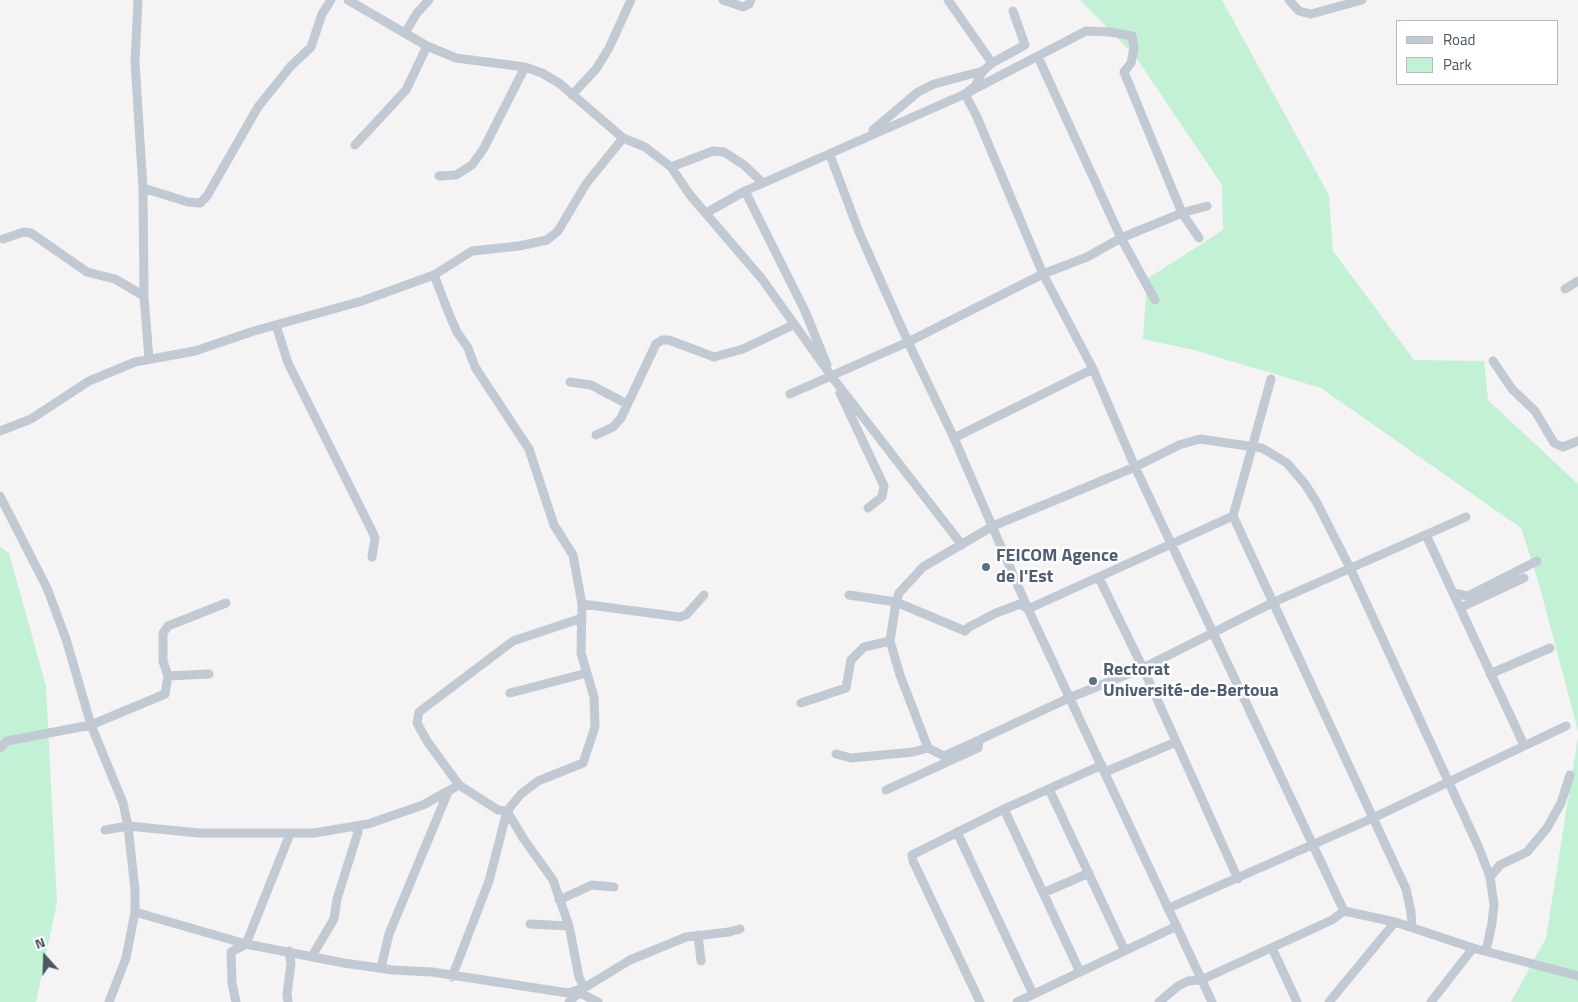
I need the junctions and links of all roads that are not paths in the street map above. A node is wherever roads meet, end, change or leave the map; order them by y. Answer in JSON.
{"nodes":[{"id":1,"x":138,"y":0,"type":"edge"},
{"id":2,"x":331,"y":0,"type":"edge"},
{"id":3,"x":348,"y":0,"type":"edge"},
{"id":4,"x":428,"y":0,"type":"edge"},
{"id":5,"x":630,"y":0,"type":"edge"},
{"id":6,"x":723,"y":0,"type":"edge"},
{"id":7,"x":751,"y":0,"type":"edge"},
{"id":8,"x":948,"y":0,"type":"edge"},
{"id":9,"x":1289,"y":0,"type":"edge"},
{"id":10,"x":1362,"y":0,"type":"edge"},
{"id":11,"x":1014,"y":10,"type":"dead end"},
{"id":12,"x":405,"y":33,"type":"junction"},
{"id":13,"x":427,"y":46,"type":"junction"},
{"id":14,"x":1038,"y":57,"type":"junction"},
{"id":15,"x":992,"y":63,"type":"junction"},
{"id":16,"x":525,"y":67,"type":"junction"},
{"id":17,"x":983,"y":71,"type":"junction"},
{"id":18,"x":964,"y":94,"type":"junction"},
{"id":19,"x":572,"y":95,"type":"junction"},
{"id":20,"x":623,"y":138,"type":"junction"},
{"id":21,"x":355,"y":145,"type":"dead end"},
{"id":22,"x":830,"y":155,"type":"junction"},
{"id":23,"x":660,"y":156,"type":"junction"},
{"id":24,"x":688,"y":160,"type":"junction"},
{"id":25,"x":671,"y":167,"type":"junction"},
{"id":26,"x":439,"y":176,"type":"dead end"},
{"id":27,"x":763,"y":183,"type":"junction"},
{"id":28,"x":142,"y":188,"type":"junction"},
{"id":29,"x":745,"y":191,"type":"junction"},
{"id":30,"x":1207,"y":206,"type":"dead end"},
{"id":31,"x":706,"y":212,"type":"junction"},
{"id":32,"x":1182,"y":213,"type":"junction"},
{"id":33,"x":1120,"y":238,"type":"junction"},
{"id":34,"x":1198,"y":238,"type":"dead end"},
{"id":35,"x":4,"y":239,"type":"dead end"},
{"id":36,"x":1043,"y":274,"type":"junction"},
{"id":37,"x":434,"y":275,"type":"junction"},
{"id":38,"x":1578,"y":281,"type":"edge"},
{"id":39,"x":1565,"y":289,"type":"dead end"},
{"id":40,"x":144,"y":296,"type":"junction"},
{"id":41,"x":1155,"y":300,"type":"dead end"},
{"id":42,"x":276,"y":325,"type":"junction"},
{"id":43,"x":793,"y":325,"type":"junction"},
{"id":44,"x":908,"y":342,"type":"junction"},
{"id":45,"x":149,"y":359,"type":"junction"},
{"id":46,"x":1493,"y":361,"type":"dead end"},
{"id":47,"x":1092,"y":369,"type":"junction"},
{"id":48,"x":832,"y":377,"type":"junction"},
{"id":49,"x":1271,"y":379,"type":"dead end"},
{"id":50,"x":570,"y":382,"type":"dead end"},
{"id":51,"x":790,"y":394,"type":"dead end"},
{"id":52,"x":627,"y":404,"type":"junction"},
{"id":53,"x":0,"y":431,"type":"edge"},
{"id":54,"x":596,"y":435,"type":"dead end"},
{"id":55,"x":954,"y":438,"type":"junction"},
{"id":56,"x":1578,"y":441,"type":"edge"},
{"id":57,"x":1253,"y":446,"type":"junction"},
{"id":58,"x":1135,"y":467,"type":"junction"},
{"id":59,"x":0,"y":496,"type":"edge"},
{"id":60,"x":868,"y":508,"type":"dead end"},
{"id":61,"x":1233,"y":516,"type":"junction"},
{"id":62,"x":1466,"y":517,"type":"dead end"},
{"id":63,"x":993,"y":526,"type":"junction"},
{"id":64,"x":1426,"y":535,"type":"junction"},
{"id":65,"x":962,"y":545,"type":"junction"},
{"id":66,"x":1172,"y":545,"type":"junction"},
{"id":67,"x":372,"y":557,"type":"dead end"},
{"id":68,"x":1537,"y":561,"type":"dead end"},
{"id":69,"x":1350,"y":568,"type":"junction"},
{"id":70,"x":1099,"y":578,"type":"junction"},
{"id":71,"x":1524,"y":578,"type":"dead end"},
{"id":72,"x":1453,"y":593,"type":"junction"},
{"id":73,"x":849,"y":594,"type":"dead end"},
{"id":74,"x":704,"y":595,"type":"dead end"},
{"id":75,"x":896,"y":602,"type":"junction"},
{"id":76,"x":1274,"y":602,"type":"junction"},
{"id":77,"x":226,"y":603,"type":"dead end"},
{"id":78,"x":582,"y":604,"type":"junction"},
{"id":79,"x":1460,"y":608,"type":"junction"},
{"id":80,"x":1028,"y":610,"type":"junction"},
{"id":81,"x":582,"y":618,"type":"junction"},
{"id":82,"x":1215,"y":633,"type":"junction"},
{"id":83,"x":890,"y":641,"type":"junction"},
{"id":84,"x":1550,"y":648,"type":"dead end"},
{"id":85,"x":1143,"y":668,"type":"junction"},
{"id":86,"x":586,"y":673,"type":"junction"},
{"id":87,"x":209,"y":674,"type":"dead end"},
{"id":88,"x":1490,"y":674,"type":"junction"},
{"id":89,"x":168,"y":676,"type":"junction"},
{"id":90,"x":510,"y":693,"type":"dead end"},
{"id":91,"x":1069,"y":698,"type":"junction"},
{"id":92,"x":801,"y":702,"type":"dead end"},
{"id":93,"x":91,"y":725,"type":"junction"},
{"id":94,"x":1566,"y":726,"type":"dead end"},
{"id":95,"x":979,"y":740,"type":"junction"},
{"id":96,"x":1176,"y":742,"type":"junction"},
{"id":97,"x":1524,"y":745,"type":"junction"},
{"id":98,"x":0,"y":748,"type":"edge"},
{"id":99,"x":928,"y":748,"type":"junction"},
{"id":100,"x":836,"y":754,"type":"dead end"},
{"id":101,"x":1103,"y":769,"type":"junction"},
{"id":102,"x":1570,"y":775,"type":"dead end"},
{"id":103,"x":1449,"y":782,"type":"junction"},
{"id":104,"x":459,"y":785,"type":"junction"},
{"id":105,"x":1049,"y":788,"type":"junction"},
{"id":106,"x":886,"y":790,"type":"dead end"},
{"id":107,"x":448,"y":792,"type":"junction"},
{"id":108,"x":1004,"y":809,"type":"junction"},
{"id":109,"x":507,"y":811,"type":"junction"},
{"id":110,"x":1373,"y":818,"type":"junction"},
{"id":111,"x":128,"y":826,"type":"junction"},
{"id":112,"x":354,"y":826,"type":"junction"},
{"id":113,"x":105,"y":830,"type":"dead end"},
{"id":114,"x":957,"y":832,"type":"junction"},
{"id":115,"x":290,"y":834,"type":"junction"},
{"id":116,"x":1312,"y":844,"type":"junction"},
{"id":117,"x":1089,"y":873,"type":"junction"},
{"id":118,"x":1490,"y":877,"type":"junction"},
{"id":119,"x":1238,"y":879,"type":"junction"},
{"id":120,"x":614,"y":887,"type":"dead end"},
{"id":121,"x":1044,"y":893,"type":"junction"},
{"id":122,"x":559,"y":900,"type":"junction"},
{"id":123,"x":1169,"y":908,"type":"junction"},
{"id":124,"x":1344,"y":911,"type":"junction"},
{"id":125,"x":135,"y":912,"type":"junction"},
{"id":126,"x":1395,"y":922,"type":"junction"},
{"id":127,"x":530,"y":924,"type":"dead end"},
{"id":128,"x":569,"y":926,"type":"junction"},
{"id":129,"x":1177,"y":926,"type":"junction"},
{"id":130,"x":1412,"y":928,"type":"junction"},
{"id":131,"x":740,"y":929,"type":"dead end"},
{"id":132,"x":698,"y":935,"type":"junction"},
{"id":133,"x":246,"y":944,"type":"junction"},
{"id":134,"x":1272,"y":948,"type":"junction"},
{"id":135,"x":1472,"y":948,"type":"junction"},
{"id":136,"x":289,"y":951,"type":"junction"},
{"id":137,"x":1125,"y":951,"type":"junction"},
{"id":138,"x":1486,"y":951,"type":"junction"},
{"id":139,"x":312,"y":956,"type":"junction"},
{"id":140,"x":701,"y":961,"type":"dead end"},
{"id":141,"x":381,"y":968,"type":"junction"},
{"id":142,"x":1080,"y":972,"type":"junction"},
{"id":143,"x":452,"y":976,"type":"junction"},
{"id":144,"x":1578,"y":976,"type":"edge"},
{"id":145,"x":1201,"y":980,"type":"junction"},
{"id":146,"x":584,"y":988,"type":"junction"},
{"id":147,"x":1034,"y":994,"type":"junction"},
{"id":148,"x":571,"y":999,"type":"edge"},
{"id":149,"x":109,"y":1002,"type":"edge"},
{"id":150,"x":236,"y":1002,"type":"edge"},
{"id":151,"x":288,"y":1002,"type":"edge"},
{"id":152,"x":598,"y":1002,"type":"edge"},
{"id":153,"x":980,"y":1002,"type":"edge"},
{"id":154,"x":1017,"y":1002,"type":"edge"},
{"id":155,"x":1158,"y":1002,"type":"edge"},
{"id":156,"x":1212,"y":1002,"type":"edge"},
{"id":157,"x":1297,"y":1002,"type":"edge"},
{"id":158,"x":1329,"y":1002,"type":"edge"},
{"id":159,"x":1430,"y":1002,"type":"edge"}],
"edges":[{"from":1,"to":28,"type":"street"},
{"from":2,"to":28,"type":"street"},
{"from":3,"to":12,"type":"street"},
{"from":4,"to":12,"type":"street"},
{"from":5,"to":19,"type":"street"},
{"from":6,"to":7,"type":"street"},
{"from":8,"to":15,"type":"street"},
{"from":9,"to":10,"type":"street"},
{"from":11,"to":15,"type":"street"},
{"from":12,"to":13,"type":"street"},
{"from":13,"to":16,"type":"street"},
{"from":13,"to":21,"type":"street"},
{"from":14,"to":18,"type":"street"},
{"from":14,"to":32,"type":"street"},
{"from":14,"to":33,"type":"street"},
{"from":15,"to":17,"type":"street"},
{"from":16,"to":19,"type":"street"},
{"from":16,"to":26,"type":"street"},
{"from":17,"to":18,"type":"street"},
{"from":17,"to":22,"type":"street"},
{"from":18,"to":22,"type":"street"},
{"from":18,"to":36,"type":"street"},
{"from":19,"to":20,"type":"street"},
{"from":20,"to":23,"type":"street"},
{"from":20,"to":37,"type":"street"},
{"from":22,"to":27,"type":"street"},
{"from":22,"to":44,"type":"street"},
{"from":23,"to":24,"type":"street"},
{"from":23,"to":25,"type":"street"},
{"from":24,"to":25,"type":"street"},
{"from":24,"to":27,"type":"street"},
{"from":25,"to":31,"type":"street"},
{"from":27,"to":29,"type":"street"},
{"from":28,"to":40,"type":"street"},
{"from":29,"to":31,"type":"street"},
{"from":29,"to":48,"type":"street"},
{"from":30,"to":32,"type":"street"},
{"from":31,"to":43,"type":"street"},
{"from":32,"to":33,"type":"street"},
{"from":32,"to":34,"type":"street"},
{"from":33,"to":36,"type":"street"},
{"from":33,"to":41,"type":"street"},
{"from":35,"to":40,"type":"street"},
{"from":36,"to":44,"type":"street"},
{"from":36,"to":47,"type":"street"},
{"from":37,"to":42,"type":"street"},
{"from":37,"to":78,"type":"street"},
{"from":38,"to":39,"type":"street"},
{"from":40,"to":45,"type":"street"},
{"from":42,"to":45,"type":"street"},
{"from":42,"to":67,"type":"street"},
{"from":43,"to":48,"type":"street"},
{"from":43,"to":52,"type":"street"},
{"from":44,"to":48,"type":"street"},
{"from":44,"to":55,"type":"street"},
{"from":45,"to":53,"type":"street"},
{"from":46,"to":56,"type":"street"},
{"from":47,"to":55,"type":"street"},
{"from":47,"to":58,"type":"street"},
{"from":48,"to":51,"type":"street"},
{"from":48,"to":60,"type":"street"},
{"from":48,"to":65,"type":"street"},
{"from":49,"to":57,"type":"street"},
{"from":50,"to":52,"type":"street"},
{"from":52,"to":54,"type":"street"},
{"from":55,"to":63,"type":"street"},
{"from":57,"to":58,"type":"street"},
{"from":57,"to":61,"type":"street"},
{"from":57,"to":69,"type":"street"},
{"from":58,"to":63,"type":"street"},
{"from":58,"to":66,"type":"street"},
{"from":59,"to":93,"type":"street"},
{"from":61,"to":66,"type":"street"},
{"from":61,"to":76,"type":"street"},
{"from":62,"to":64,"type":"street"},
{"from":63,"to":65,"type":"street"},
{"from":63,"to":80,"type":"street"},
{"from":64,"to":69,"type":"street"},
{"from":64,"to":72,"type":"street"},
{"from":65,"to":75,"type":"street"},
{"from":66,"to":70,"type":"street"},
{"from":66,"to":82,"type":"street"},
{"from":68,"to":72,"type":"street"},
{"from":69,"to":76,"type":"street"},
{"from":69,"to":103,"type":"street"},
{"from":70,"to":80,"type":"street"},
{"from":70,"to":85,"type":"street"},
{"from":71,"to":79,"type":"street"},
{"from":72,"to":79,"type":"street"},
{"from":73,"to":75,"type":"street"},
{"from":74,"to":78,"type":"street"},
{"from":75,"to":80,"type":"street"},
{"from":75,"to":83,"type":"street"},
{"from":76,"to":82,"type":"street"},
{"from":76,"to":110,"type":"street"},
{"from":77,"to":89,"type":"street"},
{"from":78,"to":81,"type":"street"},
{"from":79,"to":88,"type":"street"},
{"from":80,"to":91,"type":"street"},
{"from":81,"to":86,"type":"street"},
{"from":81,"to":104,"type":"street"},
{"from":82,"to":85,"type":"street"},
{"from":82,"to":116,"type":"street"},
{"from":83,"to":92,"type":"street"},
{"from":83,"to":99,"type":"street"},
{"from":84,"to":88,"type":"street"},
{"from":85,"to":91,"type":"street"},
{"from":85,"to":96,"type":"street"},
{"from":86,"to":90,"type":"street"},
{"from":86,"to":109,"type":"street"},
{"from":87,"to":89,"type":"street"},
{"from":88,"to":97,"type":"street"},
{"from":89,"to":93,"type":"street"},
{"from":91,"to":95,"type":"street"},
{"from":91,"to":101,"type":"street"},
{"from":93,"to":98,"type":"street"},
{"from":93,"to":111,"type":"street"},
{"from":94,"to":97,"type":"street"},
{"from":95,"to":99,"type":"street"},
{"from":95,"to":106,"type":"street"},
{"from":96,"to":101,"type":"street"},
{"from":96,"to":119,"type":"street"},
{"from":97,"to":103,"type":"street"},
{"from":99,"to":100,"type":"street"},
{"from":101,"to":105,"type":"street"},
{"from":101,"to":123,"type":"street"},
{"from":102,"to":118,"type":"street"},
{"from":103,"to":110,"type":"street"},
{"from":103,"to":118,"type":"street"},
{"from":104,"to":107,"type":"street"},
{"from":104,"to":109,"type":"street"},
{"from":105,"to":108,"type":"street"},
{"from":105,"to":117,"type":"street"},
{"from":107,"to":112,"type":"street"},
{"from":107,"to":141,"type":"street"},
{"from":108,"to":114,"type":"street"},
{"from":108,"to":121,"type":"street"},
{"from":109,"to":122,"type":"street"},
{"from":109,"to":143,"type":"street"},
{"from":110,"to":116,"type":"street"},
{"from":110,"to":130,"type":"street"},
{"from":111,"to":113,"type":"street"},
{"from":111,"to":115,"type":"street"},
{"from":111,"to":125,"type":"street"},
{"from":112,"to":115,"type":"street"},
{"from":112,"to":139,"type":"street"},
{"from":114,"to":147,"type":"street"},
{"from":114,"to":153,"type":"street"},
{"from":115,"to":133,"type":"street"},
{"from":116,"to":119,"type":"street"},
{"from":116,"to":124,"type":"street"},
{"from":117,"to":121,"type":"street"},
{"from":117,"to":137,"type":"street"},
{"from":118,"to":138,"type":"street"},
{"from":119,"to":123,"type":"street"},
{"from":120,"to":122,"type":"street"},
{"from":121,"to":142,"type":"street"},
{"from":122,"to":128,"type":"street"},
{"from":123,"to":129,"type":"street"},
{"from":124,"to":126,"type":"street"},
{"from":124,"to":134,"type":"street"},
{"from":125,"to":133,"type":"street"},
{"from":125,"to":149,"type":"street"},
{"from":126,"to":130,"type":"street"},
{"from":126,"to":158,"type":"street"},
{"from":127,"to":128,"type":"street"},
{"from":128,"to":146,"type":"street"},
{"from":129,"to":137,"type":"street"},
{"from":129,"to":145,"type":"street"},
{"from":130,"to":135,"type":"street"},
{"from":131,"to":132,"type":"street"},
{"from":132,"to":140,"type":"street"},
{"from":132,"to":146,"type":"street"},
{"from":133,"to":136,"type":"street"},
{"from":133,"to":150,"type":"street"},
{"from":134,"to":145,"type":"street"},
{"from":134,"to":157,"type":"street"},
{"from":135,"to":138,"type":"street"},
{"from":135,"to":159,"type":"street"},
{"from":136,"to":139,"type":"street"},
{"from":136,"to":151,"type":"street"},
{"from":137,"to":142,"type":"street"},
{"from":138,"to":144,"type":"street"},
{"from":139,"to":141,"type":"street"},
{"from":141,"to":143,"type":"street"},
{"from":142,"to":147,"type":"street"},
{"from":143,"to":146,"type":"street"},
{"from":145,"to":155,"type":"street"},
{"from":145,"to":156,"type":"street"},
{"from":146,"to":148,"type":"street"},
{"from":147,"to":154,"type":"street"},
{"from":148,"to":152,"type":"street"}]}
